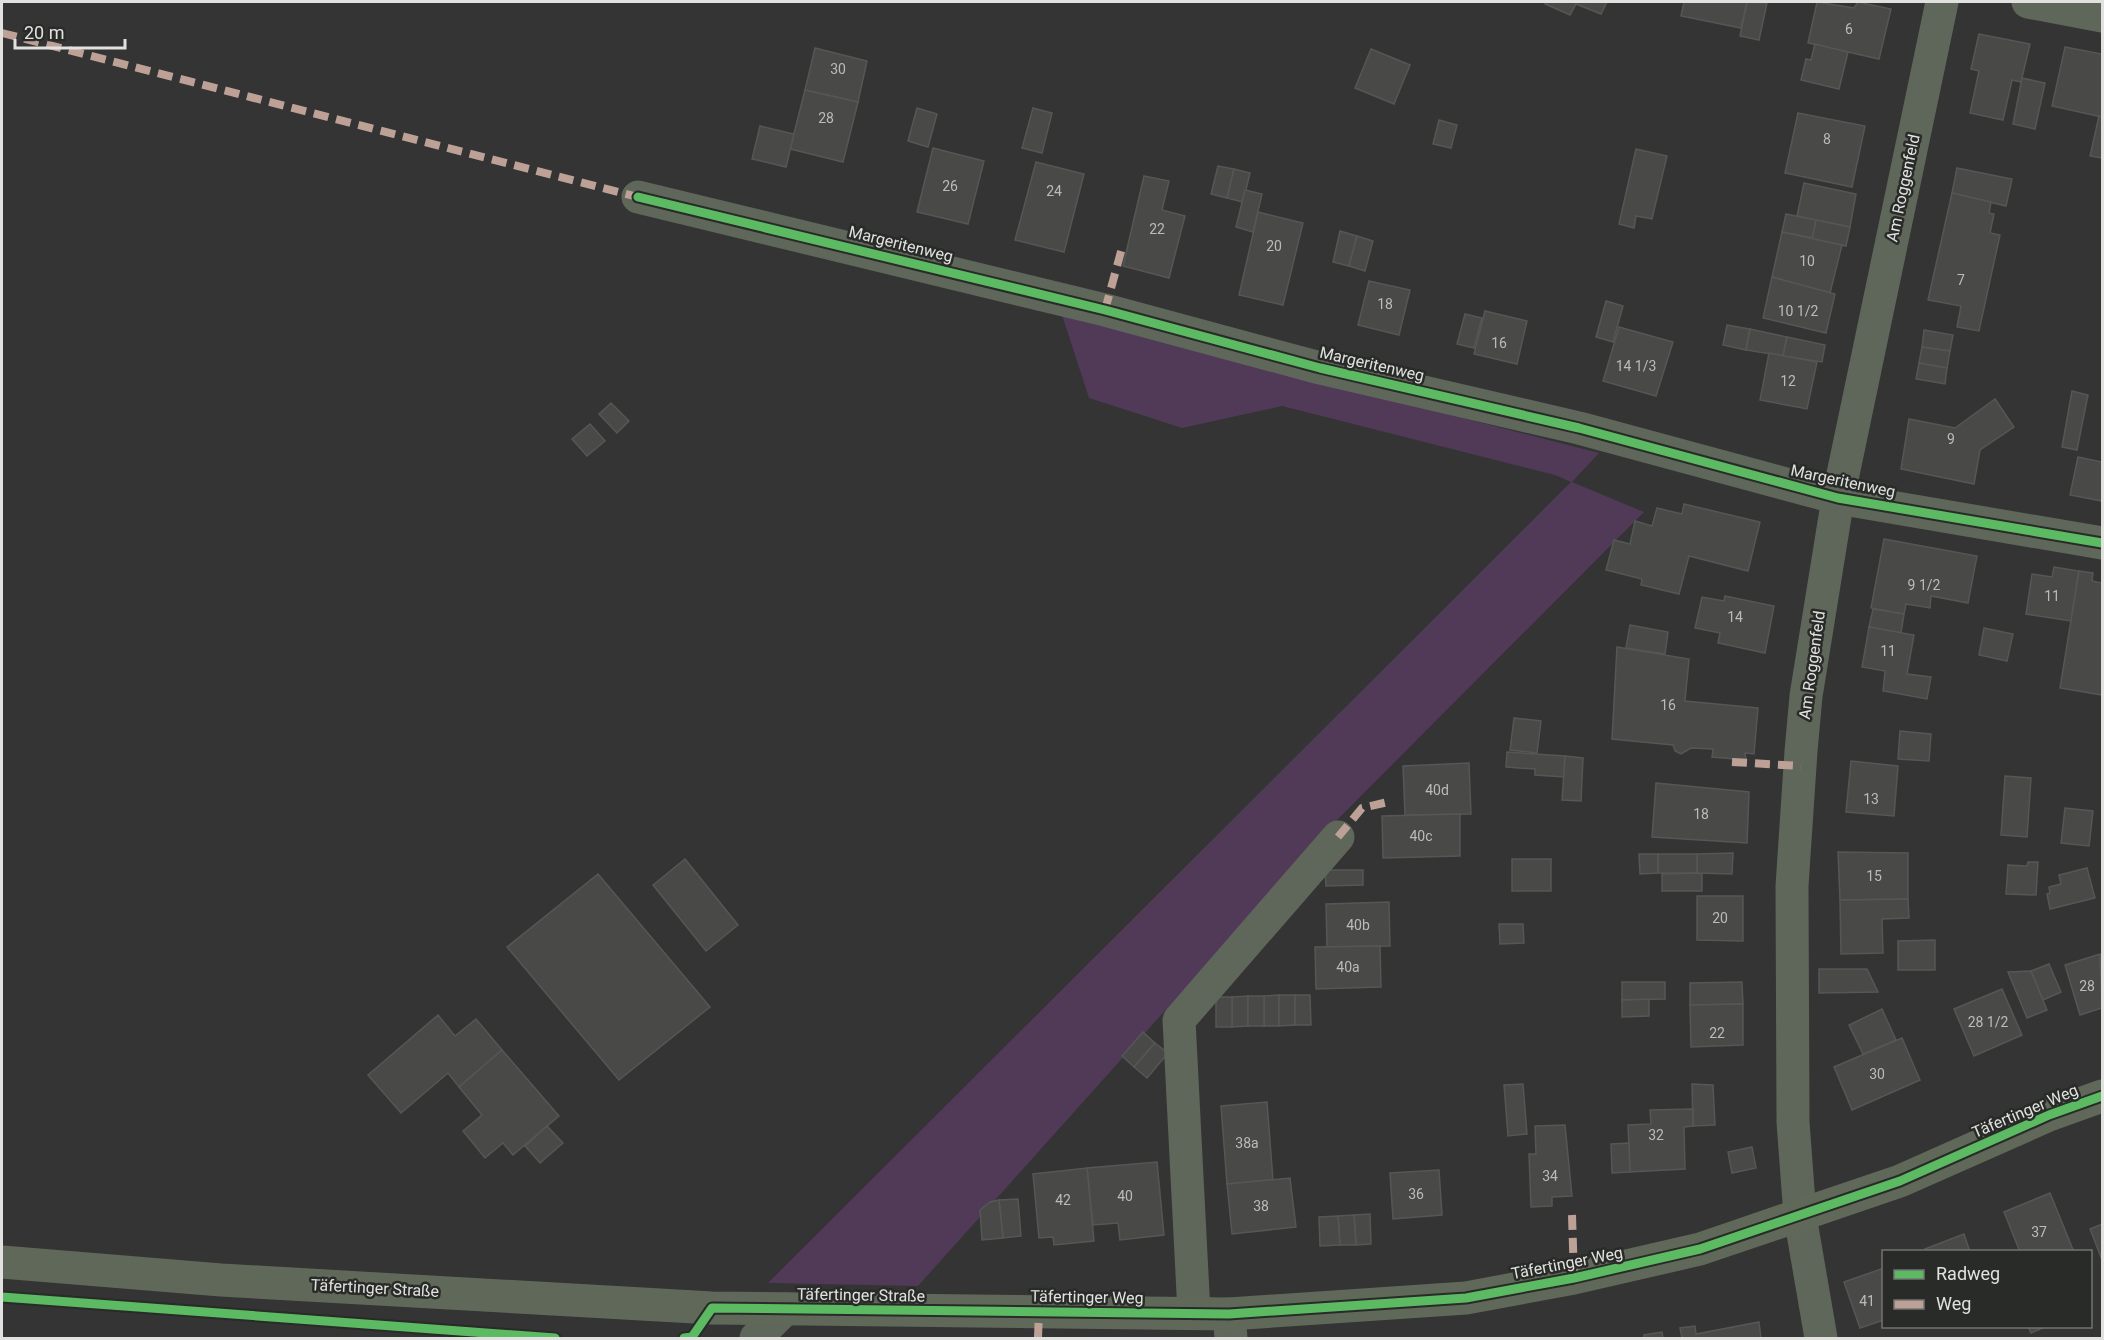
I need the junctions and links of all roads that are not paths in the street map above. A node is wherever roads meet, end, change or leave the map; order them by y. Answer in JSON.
{"nodes":[{"id":1,"x":1942,"y":2,"type":"edge"},
{"id":2,"x":2028,"y":2,"type":"edge"},
{"id":3,"x":2103,"y":16,"type":"edge"},
{"id":4,"x":638,"y":197,"type":"dead end"},
{"id":5,"x":1838,"y":498,"type":"junction"},
{"id":6,"x":2103,"y":543,"type":"edge"},
{"id":7,"x":1338,"y":837,"type":"dead end"},
{"id":8,"x":2103,"y":1096,"type":"edge"},
{"id":9,"x":1800,"y":1216,"type":"junction"},
{"id":10,"x":2,"y":1262,"type":"edge"},
{"id":11,"x":785,"y":1309,"type":"junction"},
{"id":12,"x":1009,"y":1311,"type":"joint"},
{"id":13,"x":1194,"y":1313,"type":"junction"},
{"id":14,"x":1230,"y":1326,"type":"edge"},
{"id":15,"x":756,"y":1338,"type":"edge"},
{"id":16,"x":1821,"y":1338,"type":"edge"}],
"edges":[{"from":1,"to":5,"type":"street","name":"Am Roggenfeld"},
{"from":2,"to":3,"type":"street"},
{"from":4,"to":5,"type":"street","name":"Margeritenweg"},
{"from":5,"to":6,"type":"street","name":"Margeritenweg"},
{"from":5,"to":9,"type":"street","name":"Am Roggenfeld"},
{"from":7,"to":13,"type":"street"},
{"from":8,"to":9,"type":"street","name":"Täfertinger Weg"},
{"from":9,"to":14,"type":"street","name":"Täfertinger Weg"},
{"from":9,"to":16,"type":"street","name":"Am Roggenfeld"},
{"from":10,"to":11,"type":"street","name":"Täfertinger Straße"},
{"from":11,"to":12,"type":"street","name":"Täfertinger Straße"},
{"from":11,"to":15,"type":"street","name":"Täfertinger Straße"},
{"from":12,"to":13,"type":"street","name":"Täfertinger Weg"},
{"from":13,"to":14,"type":"street","name":"Täfertinger Weg"}]}
